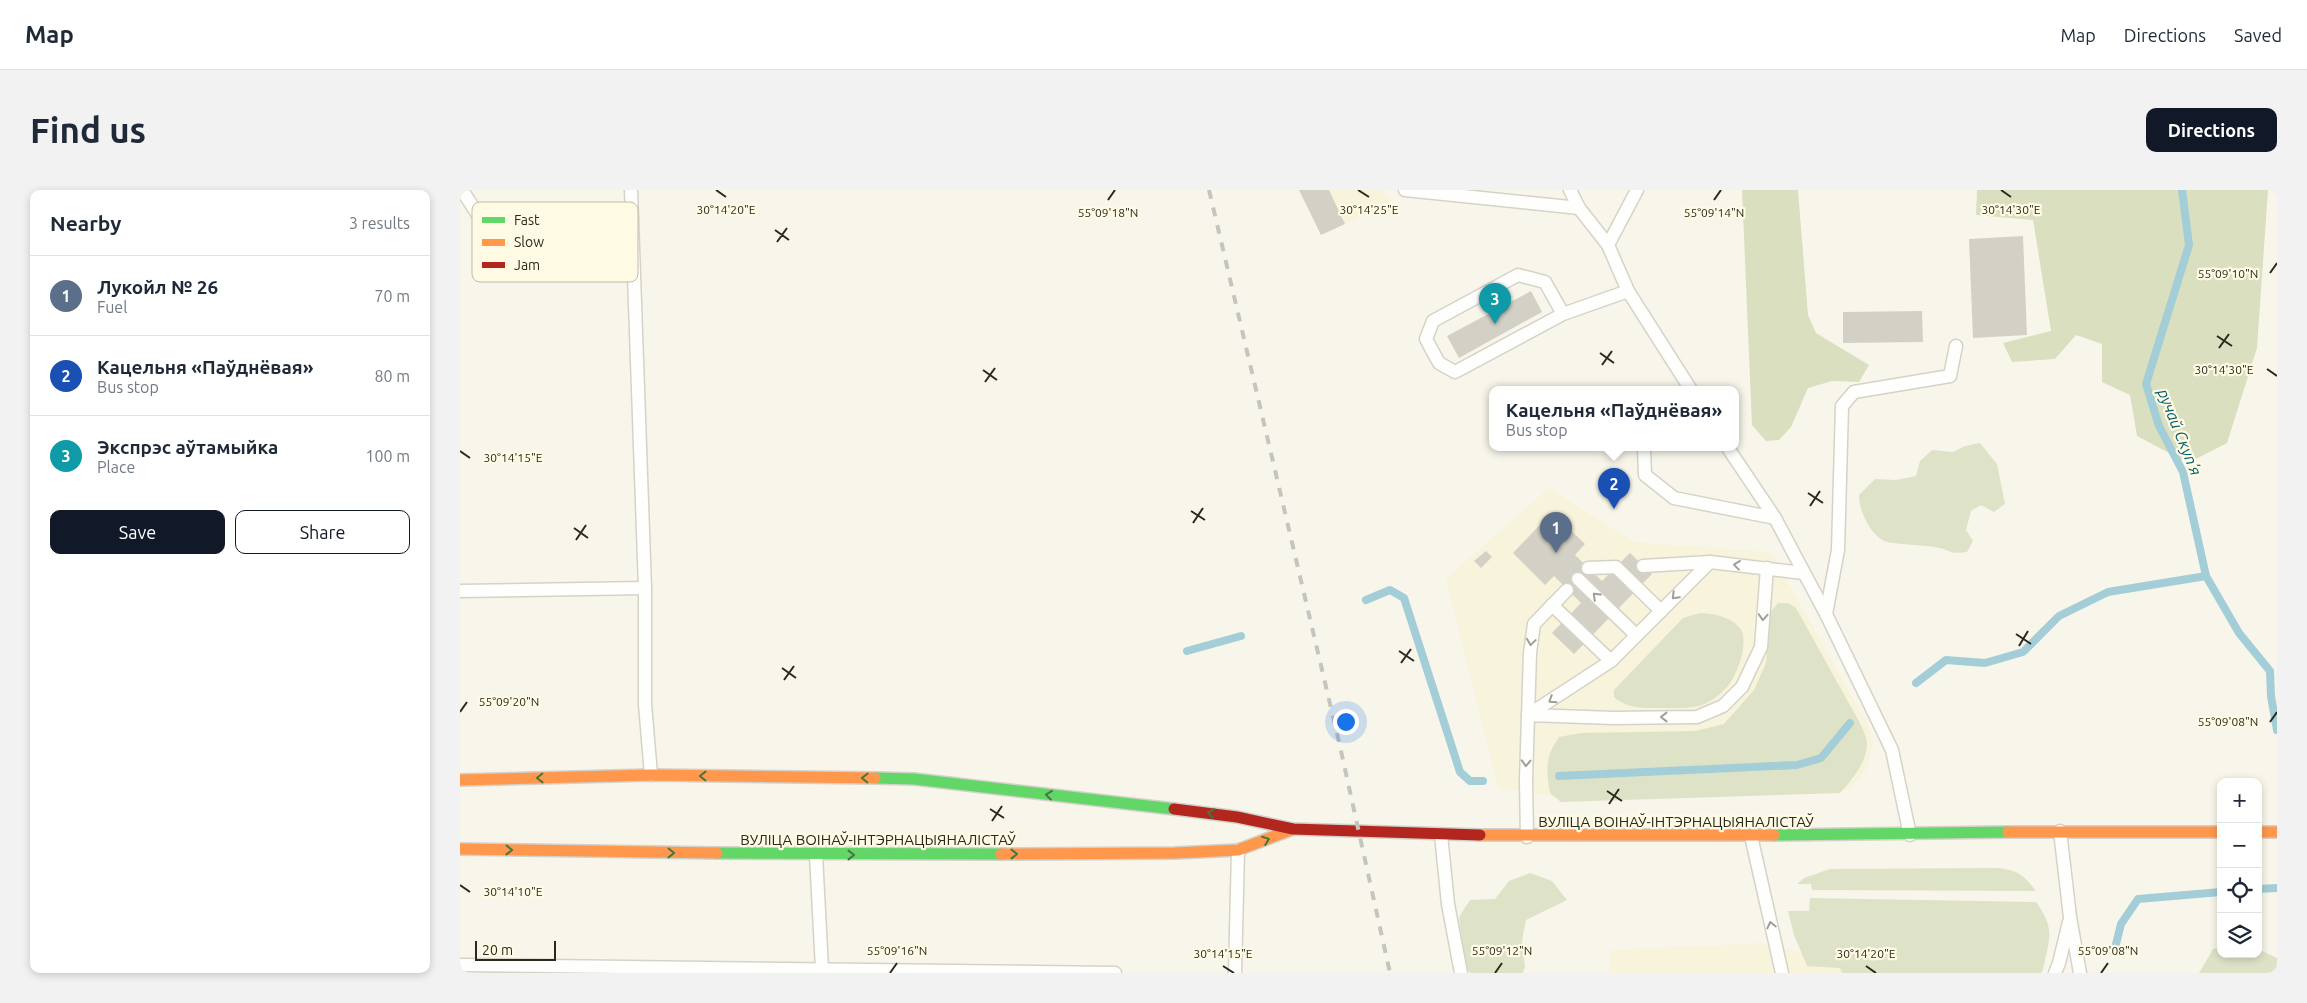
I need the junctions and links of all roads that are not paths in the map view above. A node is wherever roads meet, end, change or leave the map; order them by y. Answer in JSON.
{"nodes":[{"id":1,"x":462,"y":190,"type":"edge"},
{"id":2,"x":1405,"y":190,"type":"edge"},
{"id":3,"x":1570,"y":190,"type":"edge"},
{"id":4,"x":1637,"y":190,"type":"edge"},
{"id":5,"x":472,"y":206,"type":"edge"},
{"id":6,"x":1580,"y":208,"type":"junction"},
{"id":7,"x":1608,"y":245,"type":"junction"},
{"id":8,"x":634,"y":282,"type":"edge"},
{"id":9,"x":1628,"y":291,"type":"junction"},
{"id":10,"x":1563,"y":314,"type":"junction"},
{"id":11,"x":1956,"y":346,"type":"dead end"},
{"id":12,"x":1688,"y":386,"type":"edge"},
{"id":13,"x":1644,"y":451,"type":"edge"},
{"id":14,"x":1730,"y":451,"type":"edge"},
{"id":15,"x":1775,"y":518,"type":"junction"},
{"id":16,"x":1710,"y":562,"type":"junction"},
{"id":17,"x":1643,"y":566,"type":"dead end"},
{"id":18,"x":1588,"y":568,"type":"dead end"},
{"id":19,"x":1767,"y":568,"type":"junction"},
{"id":20,"x":1803,"y":573,"type":"junction"},
{"id":21,"x":1578,"y":579,"type":"dead end"},
{"id":22,"x":645,"y":588,"type":"junction"},
{"id":23,"x":1567,"y":590,"type":"dead end"},
{"id":24,"x":460,"y":591,"type":"edge"},
{"id":25,"x":1552,"y":605,"type":"junction"},
{"id":26,"x":1661,"y":611,"type":"junction"},
{"id":27,"x":1826,"y":614,"type":"junction"},
{"id":28,"x":1636,"y":635,"type":"junction"},
{"id":29,"x":1611,"y":662,"type":"junction"},
{"id":30,"x":1528,"y":715,"type":"junction"},
{"id":31,"x":652,"y":775,"type":"junction"},
{"id":32,"x":460,"y":780,"type":"edge"},
{"id":33,"x":1238,"y":825,"type":"junction"},
{"id":34,"x":1293,"y":830,"type":"junction"},
{"id":35,"x":2060,"y":831,"type":"junction"},
{"id":36,"x":2217,"y":832,"type":"edge"},
{"id":37,"x":2262,"y":832,"type":"edge"},
{"id":38,"x":2277,"y":832,"type":"edge"},
{"id":39,"x":1440,"y":835,"type":"junction"},
{"id":40,"x":1910,"y":835,"type":"junction"},
{"id":41,"x":1751,"y":836,"type":"junction"},
{"id":42,"x":1527,"y":837,"type":"junction"},
{"id":43,"x":460,"y":849,"type":"edge"},
{"id":44,"x":1238,"y":850,"type":"junction"},
{"id":45,"x":816,"y":855,"type":"junction"},
{"id":46,"x":2070,"y":917,"type":"junction"},
{"id":47,"x":460,"y":965,"type":"edge"},
{"id":48,"x":822,"y":969,"type":"junction"},
{"id":49,"x":1115,"y":973,"type":"edge"},
{"id":50,"x":1235,"y":973,"type":"edge"},
{"id":51,"x":1461,"y":973,"type":"edge"},
{"id":52,"x":1782,"y":973,"type":"edge"},
{"id":53,"x":2055,"y":973,"type":"edge"},
{"id":54,"x":2080,"y":973,"type":"edge"}],
"edges":[{"from":1,"to":5,"type":"lane"},
{"from":2,"to":6,"type":"lane"},
{"from":3,"to":6,"type":"lane"},
{"from":4,"to":7,"type":"lane"},
{"from":6,"to":7,"type":"lane"},
{"from":7,"to":9,"type":"lane"},
{"from":8,"to":22,"type":"lane"},
{"from":9,"to":10,"type":"lane"},
{"from":9,"to":12,"type":"lane"},
{"from":10,"to":10,"type":"lane"},
{"from":11,"to":27,"type":"lane"},
{"from":13,"to":15,"type":"lane"},
{"from":14,"to":15,"type":"lane"},
{"from":15,"to":20,"type":"lane"},
{"from":16,"to":17,"type":"lane"},
{"from":19,"to":16,"type":"lane","one_way":true},
{"from":16,"to":26,"type":"lane","one_way":true},
{"from":18,"to":26,"type":"lane"},
{"from":19,"to":20,"type":"lane"},
{"from":19,"to":30,"type":"lane","one_way":true},
{"from":20,"to":27,"type":"lane"},
{"from":28,"to":21,"type":"lane","one_way":true},
{"from":22,"to":24,"type":"lane"},
{"from":22,"to":31,"type":"lane"},
{"from":23,"to":25,"type":"lane"},
{"from":25,"to":29,"type":"lane"},
{"from":25,"to":30,"type":"lane","one_way":true},
{"from":26,"to":28,"type":"lane"},
{"from":27,"to":40,"type":"lane"},
{"from":28,"to":29,"type":"lane"},
{"from":29,"to":30,"type":"lane","one_way":true},
{"from":30,"to":42,"type":"lane","one_way":true},
{"from":31,"to":32,"type":"main road","name":"ВУЛІЦА ВОІНАЎ-ІНТЭРНАЦЫЯНАЛІСТАЎ","one_way":true},
{"from":33,"to":31,"type":"main road","name":"ВУЛІЦА ВОІНАЎ-ІНТЭРНАЦЫЯНАЛІСТАЎ","one_way":true},
{"from":33,"to":34,"type":"main road","name":"ВУЛІЦА ВОІНАЎ-ІНТЭРНАЦЫЯНАЛІСТАЎ"},
{"from":33,"to":44,"type":"main road"},
{"from":34,"to":39,"type":"main road","name":"ВУЛІЦА ВОІНАЎ-ІНТЭРНАЦЫЯНАЛІСТАЎ"},
{"from":44,"to":34,"type":"main road","name":"ВУЛІЦА ВОІНАЎ-ІНТЭРНАЦЫЯНАЛІСТАЎ","one_way":true},
{"from":35,"to":36,"type":"main road","name":"ВУЛІЦА ВОІНАЎ-ІНТЭРНАЦЫЯНАЛІСТАЎ"},
{"from":35,"to":40,"type":"main road","name":"ВУЛІЦА ВОІНАЎ-ІНТЭРНАЦЫЯНАЛІСТАЎ"},
{"from":35,"to":46,"type":"lane"},
{"from":37,"to":38,"type":"main road"},
{"from":39,"to":42,"type":"main road","name":"ВУЛІЦА ВОІНАЎ-ІНТЭРНАЦЫЯНАЛІСТАЎ"},
{"from":39,"to":51,"type":"lane"},
{"from":40,"to":41,"type":"main road","name":"ВУЛІЦА ВОІНАЎ-ІНТЭРНАЦЫЯНАЛІСТАЎ"},
{"from":41,"to":42,"type":"main road","name":"ВУЛІЦА ВОІНАЎ-ІНТЭРНАЦЫЯНАЛІСТАЎ"},
{"from":52,"to":41,"type":"lane","one_way":true},
{"from":43,"to":45,"type":"main road","name":"ВУЛІЦА ВОІНАЎ-ІНТЭРНАЦЫЯНАЛІСТАЎ","one_way":true},
{"from":45,"to":44,"type":"main road","name":"ВУЛІЦА ВОІНАЎ-ІНТЭРНАЦЫЯНАЛІСТАЎ","one_way":true},
{"from":44,"to":50,"type":"lane"},
{"from":45,"to":48,"type":"lane"},
{"from":46,"to":53,"type":"lane"},
{"from":46,"to":54,"type":"lane"},
{"from":47,"to":48,"type":"lane"},
{"from":48,"to":49,"type":"lane"}]}
